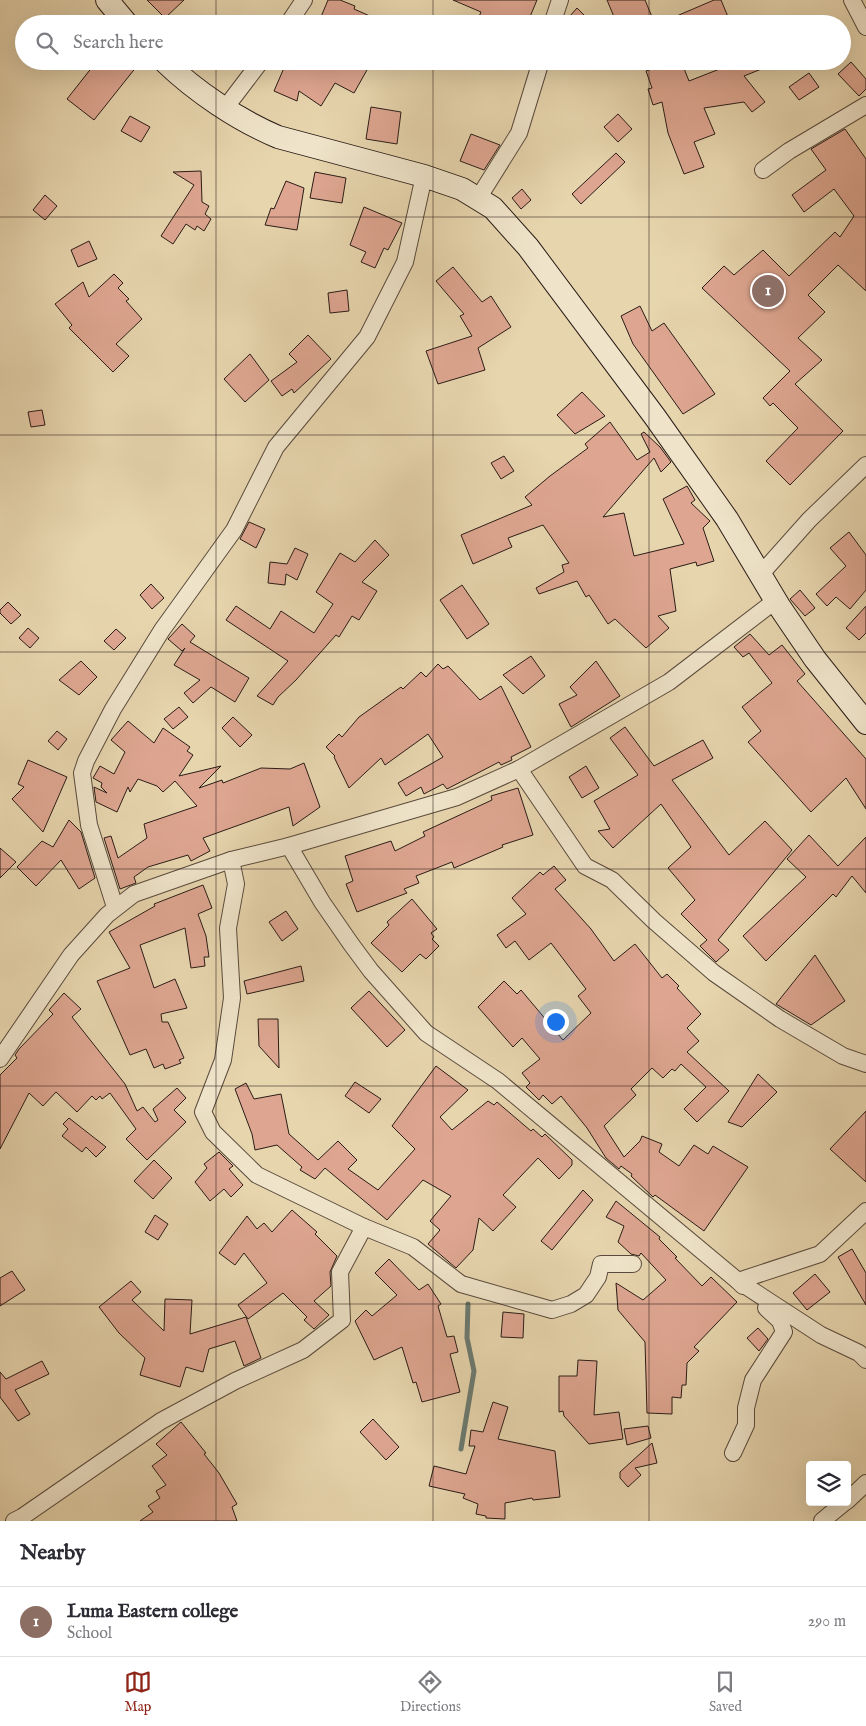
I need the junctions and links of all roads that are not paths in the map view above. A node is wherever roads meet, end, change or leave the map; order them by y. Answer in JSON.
{"nodes":[{"id":1,"x":107,"y":0,"type":"edge"},
{"id":2,"x":304,"y":0,"type":"edge"},
{"id":3,"x":560,"y":0,"type":"edge"},
{"id":4,"x":852,"y":0,"type":"edge"},
{"id":5,"x":120,"y":15,"type":"edge"},
{"id":6,"x":294,"y":15,"type":"edge"},
{"id":7,"x":555,"y":15,"type":"edge"},
{"id":8,"x":866,"y":27,"type":"edge"},
{"id":9,"x":176,"y":70,"type":"edge"},
{"id":10,"x":254,"y":70,"type":"edge"},
{"id":11,"x":539,"y":70,"type":"edge"},
{"id":12,"x":866,"y":105,"type":"edge"},
{"id":13,"x":226,"y":108,"type":"junction"},
{"id":14,"x":763,"y":170,"type":"dead end"},
{"id":15,"x":424,"y":176,"type":"junction"},
{"id":16,"x":478,"y":197,"type":"junction"},
{"id":17,"x":866,"y":465,"type":"edge"},
{"id":18,"x":761,"y":574,"type":"junction"},
{"id":19,"x":775,"y":602,"type":"junction"},
{"id":20,"x":866,"y":723,"type":"edge"},
{"id":21,"x":519,"y":769,"type":"junction"},
{"id":22,"x":289,"y":846,"type":"junction"},
{"id":23,"x":231,"y":860,"type":"junction"},
{"id":24,"x":116,"y":907,"type":"junction"},
{"id":25,"x":1,"y":1054,"type":"edge"},
{"id":26,"x":866,"y":1064,"type":"edge"},
{"id":27,"x":866,"y":1211,"type":"edge"},
{"id":28,"x":364,"y":1227,"type":"junction"},
{"id":29,"x":633,"y":1264,"type":"dead end"},
{"id":30,"x":738,"y":1282,"type":"junction"},
{"id":31,"x":866,"y":1360,"type":"edge"},
{"id":32,"x":733,"y":1453,"type":"dead end"},
{"id":33,"x":866,"y":1483,"type":"edge"},
{"id":34,"x":851,"y":1496,"type":"edge"},
{"id":35,"x":840,"y":1506,"type":"edge"},
{"id":36,"x":14,"y":1521,"type":"edge"},
{"id":37,"x":822,"y":1521,"type":"edge"}],
"edges":[{"from":1,"to":5,"type":"street"},
{"from":2,"to":6,"type":"street"},
{"from":3,"to":7,"type":"street"},
{"from":4,"to":8,"type":"street"},
{"from":9,"to":13,"type":"street"},
{"from":10,"to":13,"type":"street"},
{"from":11,"to":16,"type":"street"},
{"from":12,"to":14,"type":"street"},
{"from":13,"to":15,"type":"street"},
{"from":15,"to":16,"type":"street"},
{"from":15,"to":24,"type":"street"},
{"from":16,"to":18,"type":"street"},
{"from":17,"to":18,"type":"street"},
{"from":18,"to":19,"type":"street"},
{"from":19,"to":20,"type":"street"},
{"from":19,"to":21,"type":"street"},
{"from":21,"to":22,"type":"street"},
{"from":21,"to":26,"type":"street"},
{"from":22,"to":23,"type":"street"},
{"from":22,"to":30,"type":"street"},
{"from":23,"to":24,"type":"street"},
{"from":23,"to":28,"type":"street"},
{"from":24,"to":25,"type":"street"},
{"from":27,"to":30,"type":"street"},
{"from":28,"to":29,"type":"street"},
{"from":28,"to":36,"type":"street"},
{"from":30,"to":31,"type":"street"},
{"from":30,"to":32,"type":"street"},
{"from":33,"to":34,"type":"street"},
{"from":35,"to":37,"type":"street"}]}
